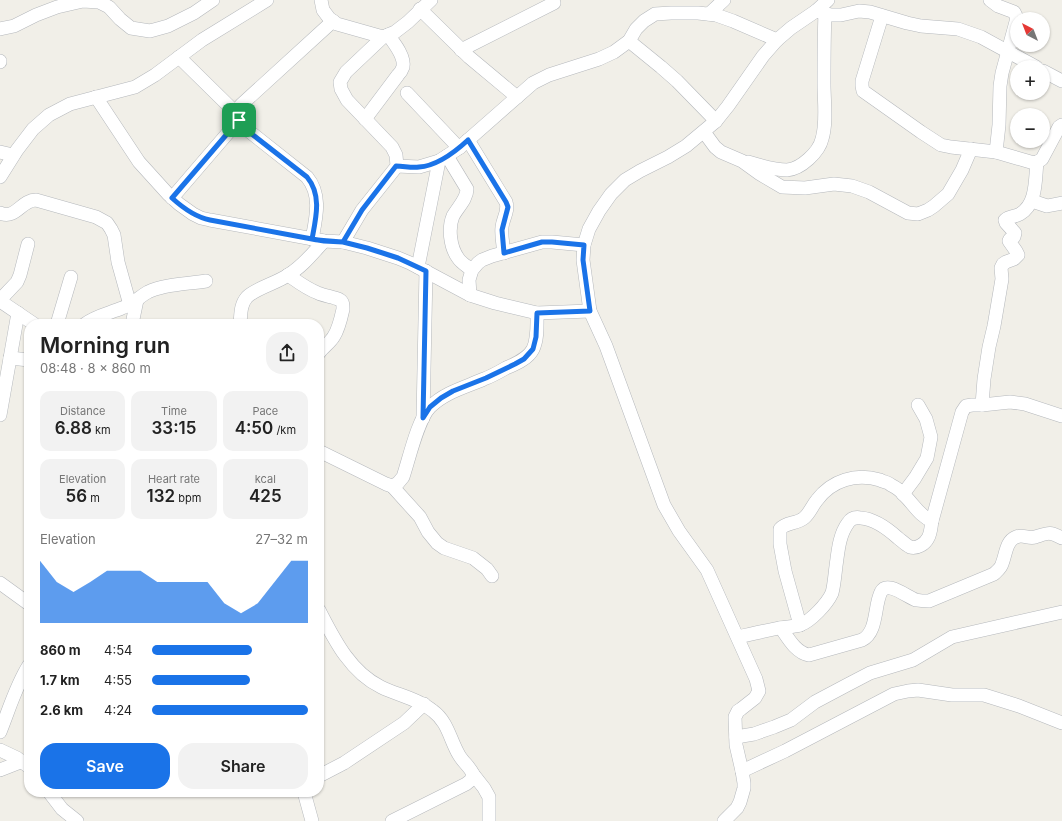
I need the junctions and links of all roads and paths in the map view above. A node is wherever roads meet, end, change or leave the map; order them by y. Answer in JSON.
{"nodes":[{"id":1,"x":213,"y":0,"type":"edge"},
{"id":2,"x":267,"y":0,"type":"edge"},
{"id":3,"x":321,"y":0,"type":"edge"},
{"id":4,"x":430,"y":0,"type":"edge"},
{"id":5,"x":724,"y":0,"type":"edge"},
{"id":6,"x":828,"y":0,"type":"edge"},
{"id":7,"x":990,"y":0,"type":"edge"},
{"id":8,"x":554,"y":3,"type":"dead end"},
{"id":9,"x":420,"y":9,"type":"junction"},
{"id":10,"x":820,"y":12,"type":"junction"},
{"id":11,"x":709,"y":14,"type":"junction"},
{"id":12,"x":882,"y":16,"type":"junction"},
{"id":13,"x":333,"y":21,"type":"junction"},
{"id":14,"x":0,"y":29,"type":"edge"},
{"id":15,"x":386,"y":36,"type":"junction"},
{"id":16,"x":777,"y":40,"type":"junction"},
{"id":17,"x":629,"y":41,"type":"junction"},
{"id":18,"x":461,"y":50,"type":"junction"},
{"id":19,"x":1008,"y":51,"type":"junction"},
{"id":20,"x":179,"y":56,"type":"junction"},
{"id":21,"x":1024,"y":60,"type":"edge"},
{"id":22,"x":1050,"y":75,"type":"edge"},
{"id":23,"x":1062,"y":81,"type":"edge"},
{"id":24,"x":407,"y":93,"type":"dead end"},
{"id":25,"x":96,"y":97,"type":"junction"},
{"id":26,"x":517,"y":97,"type":"junction"},
{"id":27,"x":238,"y":117,"type":"junction"},
{"id":28,"x":365,"y":118,"type":"junction"},
{"id":29,"x":716,"y":121,"type":"junction"},
{"id":30,"x":1062,"y":125,"type":"edge"},
{"id":31,"x":704,"y":132,"type":"junction"},
{"id":32,"x":463,"y":144,"type":"junction"},
{"id":33,"x":971,"y":149,"type":"junction"},
{"id":34,"x":0,"y":152,"type":"edge"},
{"id":35,"x":996,"y":152,"type":"junction"},
{"id":36,"x":13,"y":155,"type":"junction"},
{"id":37,"x":443,"y":159,"type":"junction"},
{"id":38,"x":742,"y":161,"type":"junction"},
{"id":39,"x":1037,"y":162,"type":"junction"},
{"id":40,"x":396,"y":166,"type":"junction"},
{"id":41,"x":0,"y":177,"type":"edge"},
{"id":42,"x":172,"y":198,"type":"junction"},
{"id":43,"x":1032,"y":201,"type":"junction"},
{"id":44,"x":1062,"y":204,"type":"edge"},
{"id":45,"x":0,"y":213,"type":"edge"},
{"id":46,"x":318,"y":240,"type":"junction"},
{"id":47,"x":343,"y":242,"type":"junction"},
{"id":48,"x":28,"y":244,"type":"dead end"},
{"id":49,"x":584,"y":245,"type":"junction"},
{"id":50,"x":504,"y":253,"type":"junction"},
{"id":51,"x":422,"y":269,"type":"junction"},
{"id":52,"x":472,"y":270,"type":"junction"},
{"id":53,"x":288,"y":275,"type":"junction"},
{"id":54,"x":71,"y":277,"type":"dead end"},
{"id":55,"x":206,"y":282,"type":"dead end"},
{"id":56,"x":470,"y":295,"type":"junction"},
{"id":57,"x":0,"y":300,"type":"edge"},
{"id":58,"x":133,"y":303,"type":"junction"},
{"id":59,"x":590,"y":311,"type":"junction"},
{"id":60,"x":18,"y":313,"type":"junction"},
{"id":61,"x":537,"y":313,"type":"junction"},
{"id":62,"x":27,"y":319,"type":"edge"},
{"id":63,"x":58,"y":319,"type":"edge"},
{"id":64,"x":93,"y":319,"type":"edge"},
{"id":65,"x":132,"y":319,"type":"edge"},
{"id":66,"x":241,"y":319,"type":"edge"},
{"id":67,"x":324,"y":346,"type":"edge"},
{"id":68,"x":10,"y":358,"type":"junction"},
{"id":69,"x":24,"y":359,"type":"edge"},
{"id":70,"x":918,"y":405,"type":"dead end"},
{"id":71,"x":982,"y":405,"type":"junction"},
{"id":72,"x":0,"y":415,"type":"edge"},
{"id":73,"x":1062,"y":416,"type":"edge"},
{"id":74,"x":423,"y":418,"type":"junction"},
{"id":75,"x":324,"y":453,"type":"edge"},
{"id":76,"x":392,"y":486,"type":"junction"},
{"id":77,"x":903,"y":494,"type":"junction"},
{"id":78,"x":932,"y":520,"type":"junction"},
{"id":79,"x":1062,"y":538,"type":"edge"},
{"id":80,"x":492,"y":576,"type":"dead end"},
{"id":81,"x":0,"y":584,"type":"edge"},
{"id":82,"x":24,"y":601,"type":"edge"},
{"id":83,"x":1062,"y":612,"type":"edge"},
{"id":84,"x":324,"y":619,"type":"edge"},
{"id":85,"x":800,"y":625,"type":"junction"},
{"id":86,"x":781,"y":628,"type":"junction"},
{"id":87,"x":738,"y":637,"type":"junction"},
{"id":88,"x":24,"y":673,"type":"edge"},
{"id":89,"x":424,"y":704,"type":"junction"},
{"id":90,"x":1062,"y":724,"type":"edge"},
{"id":91,"x":0,"y":732,"type":"edge"},
{"id":92,"x":736,"y":737,"type":"junction"},
{"id":93,"x":0,"y":750,"type":"edge"},
{"id":94,"x":24,"y":763,"type":"edge"},
{"id":95,"x":24,"y":764,"type":"edge"},
{"id":96,"x":0,"y":770,"type":"edge"},
{"id":97,"x":742,"y":771,"type":"junction"},
{"id":98,"x":324,"y":773,"type":"edge"},
{"id":99,"x":474,"y":774,"type":"junction"},
{"id":100,"x":56,"y":797,"type":"edge"},
{"id":101,"x":305,"y":797,"type":"edge"},
{"id":102,"x":77,"y":821,"type":"edge"},
{"id":103,"x":312,"y":821,"type":"edge"},
{"id":104,"x":392,"y":821,"type":"edge"},
{"id":105,"x":489,"y":821,"type":"edge"},
{"id":106,"x":724,"y":821,"type":"edge"}],
"edges":[{"from":1,"to":14,"type":"street"},
{"from":2,"to":20,"type":"street"},
{"from":3,"to":13,"type":"street"},
{"from":4,"to":9,"type":"street"},
{"from":5,"to":11,"type":"street"},
{"from":6,"to":10,"type":"street"},
{"from":7,"to":19,"type":"street"},
{"from":8,"to":18,"type":"street"},
{"from":9,"to":15,"type":"street"},
{"from":9,"to":18,"type":"street"},
{"from":10,"to":12,"type":"street"},
{"from":10,"to":16,"type":"street"},
{"from":10,"to":38,"type":"street"},
{"from":11,"to":16,"type":"street"},
{"from":11,"to":17,"type":"street"},
{"from":12,"to":19,"type":"street"},
{"from":12,"to":33,"type":"street"},
{"from":13,"to":15,"type":"street"},
{"from":13,"to":27,"type":"street"},
{"from":15,"to":28,"type":"street"},
{"from":15,"to":28,"type":"street"},
{"from":16,"to":29,"type":"street"},
{"from":17,"to":26,"type":"street"},
{"from":17,"to":29,"type":"street"},
{"from":18,"to":26,"type":"street"},
{"from":19,"to":21,"type":"street"},
{"from":19,"to":35,"type":"street"},
{"from":20,"to":25,"type":"street"},
{"from":20,"to":27,"type":"street"},
{"from":22,"to":23,"type":"street"},
{"from":24,"to":32,"type":"street"},
{"from":25,"to":36,"type":"street"},
{"from":25,"to":42,"type":"street"},
{"from":26,"to":32,"type":"street"},
{"from":27,"to":42,"type":"street"},
{"from":27,"to":46,"type":"street"},
{"from":28,"to":40,"type":"street"},
{"from":29,"to":31,"type":"street"},
{"from":30,"to":39,"type":"street"},
{"from":31,"to":38,"type":"street"},
{"from":31,"to":49,"type":"street"},
{"from":32,"to":37,"type":"street"},
{"from":32,"to":50,"type":"street"},
{"from":33,"to":35,"type":"street"},
{"from":33,"to":38,"type":"street"},
{"from":34,"to":36,"type":"street"},
{"from":35,"to":39,"type":"street"},
{"from":36,"to":41,"type":"street"},
{"from":37,"to":40,"type":"street"},
{"from":37,"to":51,"type":"street"},
{"from":37,"to":52,"type":"street"},
{"from":39,"to":43,"type":"street"},
{"from":40,"to":47,"type":"street"},
{"from":42,"to":46,"type":"street"},
{"from":43,"to":44,"type":"street"},
{"from":43,"to":71,"type":"street"},
{"from":45,"to":58,"type":"street"},
{"from":46,"to":47,"type":"street"},
{"from":46,"to":53,"type":"street"},
{"from":47,"to":51,"type":"street"},
{"from":48,"to":57,"type":"street"},
{"from":49,"to":50,"type":"street"},
{"from":49,"to":59,"type":"street"},
{"from":50,"to":52,"type":"street"},
{"from":51,"to":56,"type":"street"},
{"from":51,"to":74,"type":"street"},
{"from":52,"to":56,"type":"street"},
{"from":53,"to":66,"type":"street"},
{"from":53,"to":67,"type":"street"},
{"from":54,"to":63,"type":"street"},
{"from":55,"to":58,"type":"street"},
{"from":56,"to":61,"type":"street"},
{"from":57,"to":60,"type":"street"},
{"from":58,"to":64,"type":"street"},
{"from":58,"to":65,"type":"street"},
{"from":59,"to":61,"type":"street"},
{"from":59,"to":87,"type":"street"},
{"from":60,"to":62,"type":"street"},
{"from":60,"to":68,"type":"street"},
{"from":61,"to":74,"type":"street"},
{"from":68,"to":69,"type":"street"},
{"from":68,"to":72,"type":"street"},
{"from":70,"to":77,"type":"street"},
{"from":71,"to":73,"type":"street"},
{"from":71,"to":78,"type":"street"},
{"from":74,"to":76,"type":"street"},
{"from":75,"to":76,"type":"street"},
{"from":76,"to":80,"type":"street"},
{"from":77,"to":78,"type":"street"},
{"from":77,"to":85,"type":"street"},
{"from":78,"to":85,"type":"street"},
{"from":79,"to":86,"type":"street"},
{"from":81,"to":82,"type":"street"},
{"from":83,"to":92,"type":"street"},
{"from":84,"to":89,"type":"street"},
{"from":85,"to":86,"type":"street"},
{"from":86,"to":87,"type":"street"},
{"from":87,"to":92,"type":"street"},
{"from":88,"to":91,"type":"street"},
{"from":89,"to":98,"type":"street"},
{"from":89,"to":99,"type":"street"},
{"from":90,"to":97,"type":"street"},
{"from":92,"to":97,"type":"street"},
{"from":93,"to":94,"type":"street"},
{"from":95,"to":96,"type":"street"},
{"from":97,"to":106,"type":"street"},
{"from":99,"to":104,"type":"street"},
{"from":99,"to":105,"type":"street"},
{"from":100,"to":102,"type":"street"},
{"from":101,"to":103,"type":"street"}]}
